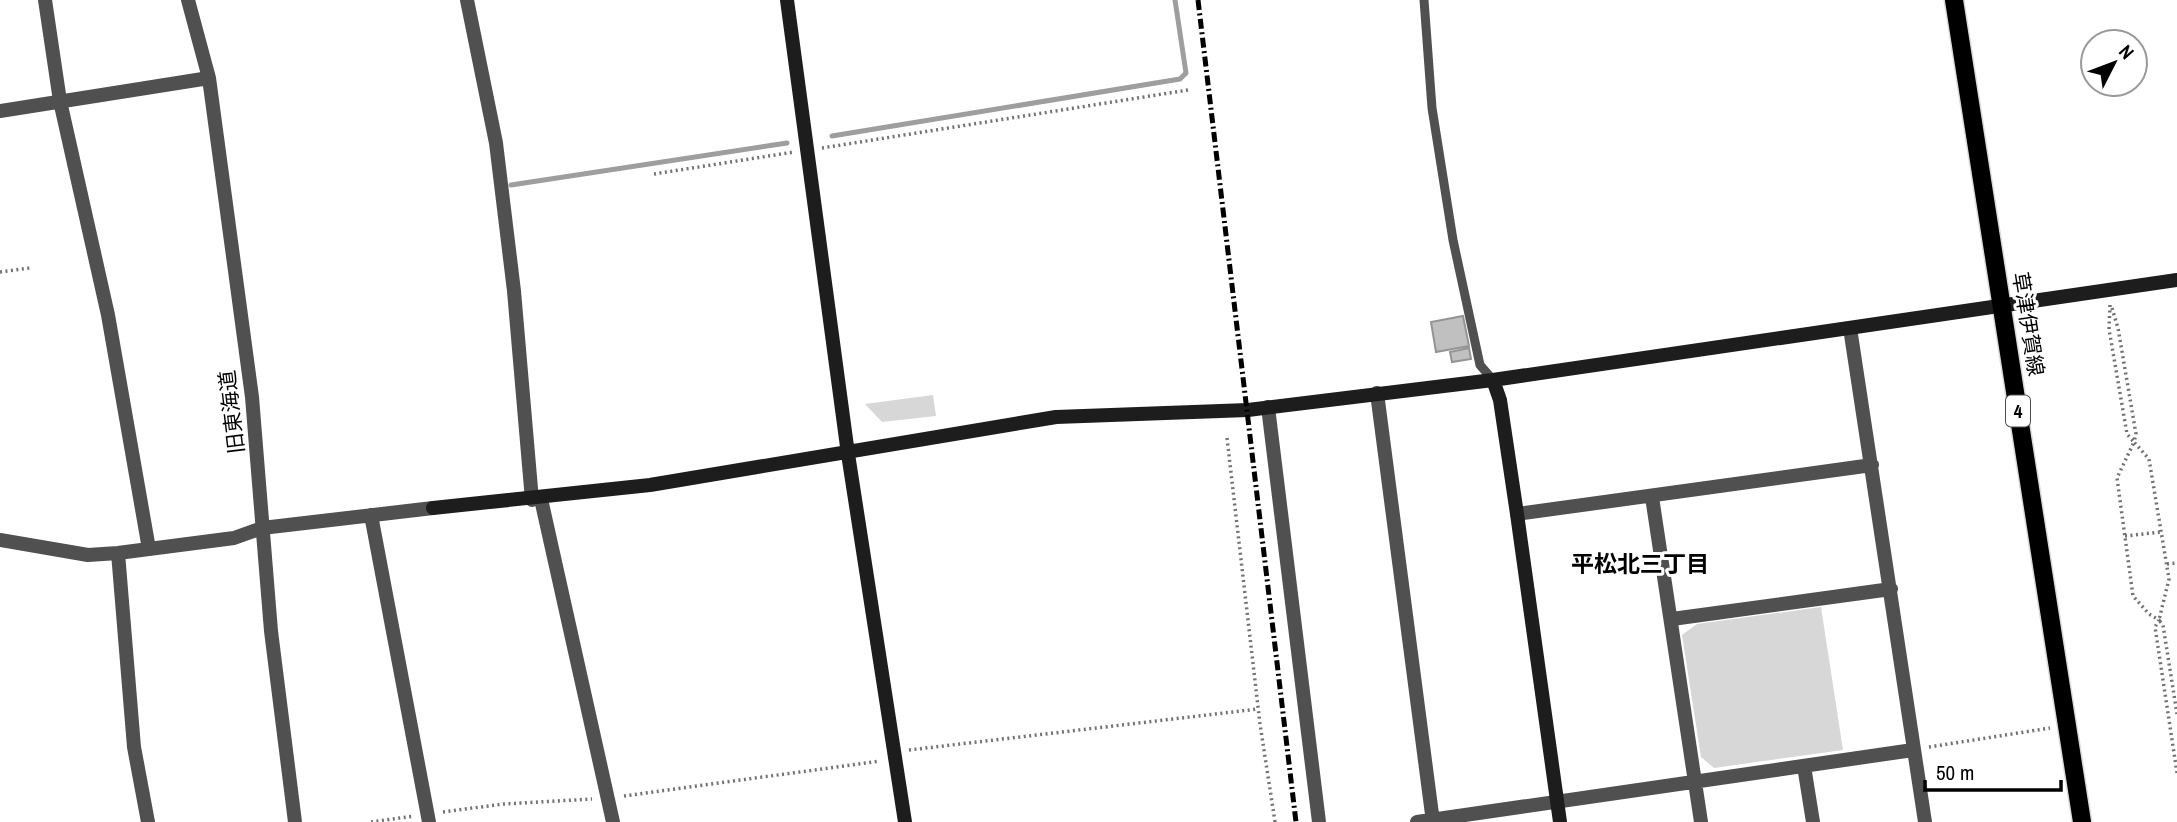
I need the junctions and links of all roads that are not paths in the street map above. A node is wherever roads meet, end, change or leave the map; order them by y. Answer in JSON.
{"nodes":[{"id":1,"x":45,"y":0,"type":"edge"},
{"id":2,"x":188,"y":0,"type":"edge"},
{"id":3,"x":467,"y":0,"type":"edge"},
{"id":4,"x":787,"y":0,"type":"edge"},
{"id":5,"x":1424,"y":0,"type":"edge"},
{"id":6,"x":1954,"y":0,"type":"edge"},
{"id":7,"x":209,"y":78,"type":"junction"},
{"id":8,"x":60,"y":101,"type":"junction"},
{"id":9,"x":0,"y":111,"type":"edge"},
{"id":10,"x":2177,"y":280,"type":"edge"},
{"id":11,"x":2002,"y":308,"type":"junction"},
{"id":12,"x":1850,"y":328,"type":"junction"},
{"id":13,"x":1493,"y":380,"type":"junction"},
{"id":14,"x":1377,"y":393,"type":"junction"},
{"id":15,"x":1268,"y":407,"type":"junction"},
{"id":16,"x":848,"y":454,"type":"junction"},
{"id":17,"x":1872,"y":465,"type":"junction"},
{"id":18,"x":1652,"y":497,"type":"junction"},
{"id":19,"x":536,"y":499,"type":"junction"},
{"id":20,"x":1517,"y":514,"type":"junction"},
{"id":21,"x":371,"y":515,"type":"junction"},
{"id":22,"x":262,"y":527,"type":"junction"},
{"id":23,"x":0,"y":540,"type":"edge"},
{"id":24,"x":149,"y":549,"type":"junction"},
{"id":25,"x":118,"y":553,"type":"junction"},
{"id":26,"x":1891,"y":589,"type":"junction"},
{"id":27,"x":1672,"y":619,"type":"junction"},
{"id":28,"x":1913,"y":750,"type":"junction"},
{"id":29,"x":1804,"y":766,"type":"junction"},
{"id":30,"x":1695,"y":781,"type":"junction"},
{"id":31,"x":1557,"y":800,"type":"junction"},
{"id":32,"x":428,"y":818,"type":"edge"},
{"id":33,"x":1433,"y":821,"type":"edge"},
{"id":34,"x":148,"y":822,"type":"edge"},
{"id":35,"x":295,"y":822,"type":"edge"},
{"id":36,"x":613,"y":822,"type":"edge"},
{"id":37,"x":905,"y":822,"type":"edge"},
{"id":38,"x":1319,"y":822,"type":"edge"},
{"id":39,"x":1418,"y":822,"type":"edge"},
{"id":40,"x":1560,"y":822,"type":"edge"},
{"id":41,"x":1702,"y":822,"type":"edge"},
{"id":42,"x":1813,"y":822,"type":"edge"},
{"id":43,"x":1925,"y":822,"type":"edge"},
{"id":44,"x":2082,"y":822,"type":"edge"}],
"edges":[{"from":1,"to":8,"type":"street"},
{"from":2,"to":7,"type":"street","name":"旧東海道"},
{"from":3,"to":19,"type":"street"},
{"from":4,"to":16,"type":"street"},
{"from":5,"to":13,"type":"lane"},
{"from":6,"to":11,"type":"main road","name":"草津伊賀線","number":"4"},
{"from":7,"to":8,"type":"street"},
{"from":7,"to":22,"type":"street","name":"旧東海道"},
{"from":8,"to":9,"type":"street"},
{"from":8,"to":24,"type":"street"},
{"from":10,"to":11,"type":"street"},
{"from":11,"to":12,"type":"street"},
{"from":11,"to":44,"type":"main road","name":"草津伊賀線","number":"4"},
{"from":12,"to":13,"type":"street"},
{"from":12,"to":17,"type":"street"},
{"from":13,"to":14,"type":"street"},
{"from":13,"to":20,"type":"street"},
{"from":14,"to":15,"type":"street"},
{"from":14,"to":33,"type":"street"},
{"from":15,"to":16,"type":"street"},
{"from":15,"to":38,"type":"street"},
{"from":16,"to":19,"type":"street"},
{"from":16,"to":37,"type":"street"},
{"from":17,"to":18,"type":"street"},
{"from":17,"to":26,"type":"street"},
{"from":18,"to":20,"type":"street"},
{"from":18,"to":27,"type":"street"},
{"from":19,"to":21,"type":"street"},
{"from":19,"to":36,"type":"street"},
{"from":20,"to":31,"type":"street"},
{"from":21,"to":22,"type":"street"},
{"from":21,"to":32,"type":"street"},
{"from":22,"to":24,"type":"street"},
{"from":22,"to":35,"type":"street","name":"旧東海道"},
{"from":23,"to":25,"type":"street"},
{"from":24,"to":25,"type":"street"},
{"from":25,"to":34,"type":"street"},
{"from":26,"to":27,"type":"street"},
{"from":26,"to":28,"type":"street"},
{"from":27,"to":30,"type":"street"},
{"from":28,"to":29,"type":"street"},
{"from":28,"to":43,"type":"street"},
{"from":29,"to":30,"type":"street"},
{"from":29,"to":42,"type":"street"},
{"from":30,"to":31,"type":"street"},
{"from":30,"to":41,"type":"street"},
{"from":31,"to":33,"type":"street"},
{"from":31,"to":40,"type":"street"},
{"from":33,"to":39,"type":"street"}]}
